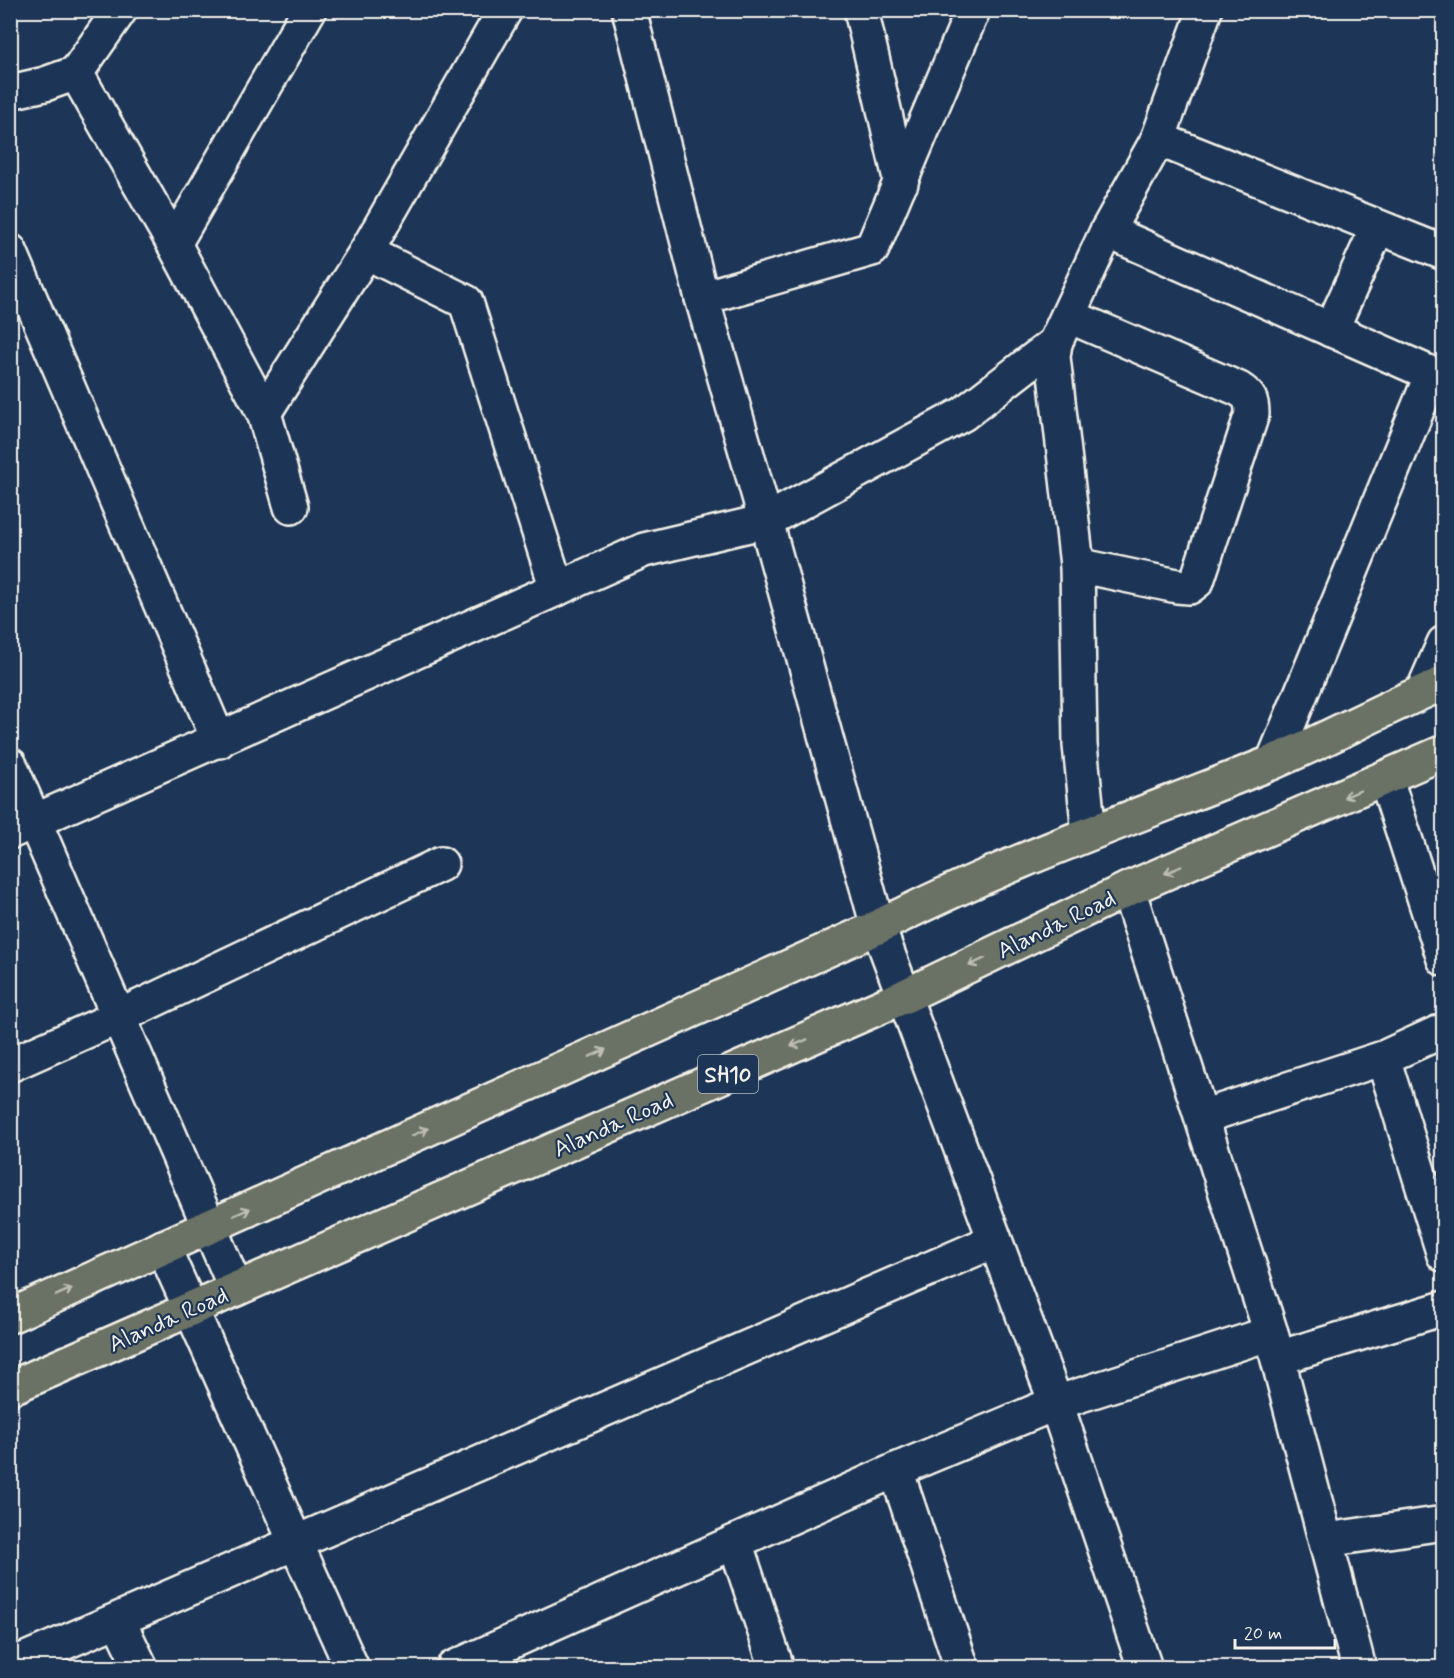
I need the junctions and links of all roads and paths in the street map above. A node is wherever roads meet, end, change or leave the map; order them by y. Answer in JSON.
{"nodes":[{"id":1,"x":120,"y":10,"type":"edge"},
{"id":2,"x":309,"y":10,"type":"edge"},
{"id":3,"x":505,"y":10,"type":"edge"},
{"id":4,"x":629,"y":10,"type":"edge"},
{"id":5,"x":861,"y":10,"type":"edge"},
{"id":6,"x":973,"y":10,"type":"edge"},
{"id":7,"x":1205,"y":10,"type":"edge"},
{"id":8,"x":76,"y":73,"type":"junction"},
{"id":9,"x":10,"y":92,"type":"edge"},
{"id":10,"x":1158,"y":139,"type":"junction"},
{"id":11,"x":901,"y":183,"type":"junction"},
{"id":12,"x":1378,"y":227,"type":"junction"},
{"id":13,"x":1107,"y":231,"type":"junction"},
{"id":14,"x":174,"y":244,"type":"junction"},
{"id":15,"x":10,"y":251,"type":"edge"},
{"id":16,"x":366,"y":252,"type":"junction"},
{"id":17,"x":1443,"y":253,"type":"edge"},
{"id":18,"x":702,"y":298,"type":"junction"},
{"id":19,"x":1062,"y":329,"type":"junction"},
{"id":20,"x":1331,"y":330,"type":"junction"},
{"id":21,"x":264,"y":413,"type":"junction"},
{"id":22,"x":291,"y":507,"type":"dead end"},
{"id":23,"x":766,"y":520,"type":"junction"},
{"id":24,"x":1077,"y":565,"type":"junction"},
{"id":25,"x":557,"y":589,"type":"junction"},
{"id":26,"x":1443,"y":643,"type":"edge"},
{"id":27,"x":1433,"y":687,"type":"edge"},
{"id":28,"x":219,"y":741,"type":"junction"},
{"id":29,"x":1443,"y":752,"type":"edge"},
{"id":30,"x":1273,"y":762,"type":"junction"},
{"id":31,"x":10,"y":765,"type":"edge"},
{"id":32,"x":1386,"y":779,"type":"junction"},
{"id":33,"x":23,"y":827,"type":"edge"},
{"id":34,"x":1089,"y":833,"type":"junction"},
{"id":35,"x":441,"y":864,"type":"dead end"},
{"id":36,"x":1128,"y":890,"type":"junction"},
{"id":37,"x":878,"y":927,"type":"junction"},
{"id":38,"x":1443,"y":959,"type":"edge"},
{"id":39,"x":905,"y":996,"type":"junction"},
{"id":40,"x":118,"y":1017,"type":"junction"},
{"id":41,"x":1443,"y":1030,"type":"edge"},
{"id":42,"x":1383,"y":1058,"type":"junction"},
{"id":43,"x":10,"y":1065,"type":"edge"},
{"id":44,"x":1202,"y":1117,"type":"junction"},
{"id":45,"x":208,"y":1227,"type":"junction"},
{"id":46,"x":994,"y":1241,"type":"junction"},
{"id":47,"x":163,"y":1247,"type":"junction"},
{"id":48,"x":1443,"y":1255,"type":"edge"},
{"id":49,"x":236,"y":1289,"type":"junction"},
{"id":50,"x":1443,"y":1308,"type":"edge"},
{"id":51,"x":191,"y":1309,"type":"junction"},
{"id":52,"x":10,"y":1316,"type":"edge"},
{"id":53,"x":1274,"y":1346,"type":"junction"},
{"id":54,"x":10,"y":1388,"type":"edge"},
{"id":55,"x":1056,"y":1403,"type":"junction"},
{"id":56,"x":896,"y":1470,"type":"junction"},
{"id":57,"x":1443,"y":1522,"type":"edge"},
{"id":58,"x":1326,"y":1540,"type":"junction"},
{"id":59,"x":296,"y":1542,"type":"junction"},
{"id":60,"x":735,"y":1542,"type":"junction"},
{"id":61,"x":118,"y":1620,"type":"junction"},
{"id":62,"x":10,"y":1666,"type":"edge"},
{"id":63,"x":141,"y":1668,"type":"edge"},
{"id":64,"x":352,"y":1668,"type":"edge"},
{"id":65,"x":453,"y":1668,"type":"edge"},
{"id":66,"x":777,"y":1668,"type":"edge"},
{"id":67,"x":962,"y":1668,"type":"edge"},
{"id":68,"x":1145,"y":1668,"type":"edge"},
{"id":69,"x":1359,"y":1668,"type":"edge"}],
"edges":[{"from":1,"to":8,"type":"street"},
{"from":2,"to":14,"type":"street"},
{"from":3,"to":16,"type":"street"},
{"from":4,"to":18,"type":"street"},
{"from":5,"to":11,"type":"street"},
{"from":6,"to":11,"type":"street"},
{"from":7,"to":10,"type":"street"},
{"from":8,"to":9,"type":"street"},
{"from":8,"to":14,"type":"street"},
{"from":10,"to":12,"type":"street"},
{"from":10,"to":13,"type":"street"},
{"from":11,"to":18,"type":"street"},
{"from":12,"to":17,"type":"street"},
{"from":12,"to":20,"type":"street"},
{"from":13,"to":19,"type":"street"},
{"from":13,"to":20,"type":"street"},
{"from":14,"to":21,"type":"street"},
{"from":15,"to":28,"type":"street"},
{"from":16,"to":21,"type":"street"},
{"from":16,"to":25,"type":"street"},
{"from":18,"to":23,"type":"street"},
{"from":19,"to":23,"type":"street"},
{"from":19,"to":24,"type":"street"},
{"from":19,"to":24,"type":"street"},
{"from":20,"to":30,"type":"street"},
{"from":21,"to":22,"type":"street"},
{"from":23,"to":25,"type":"street"},
{"from":23,"to":37,"type":"street"},
{"from":24,"to":34,"type":"street"},
{"from":25,"to":28,"type":"street"},
{"from":26,"to":27,"type":"street"},
{"from":27,"to":30,"type":"main road"},
{"from":28,"to":33,"type":"street"},
{"from":29,"to":32,"type":"main road","name":"Alanda Road","number":"SH10"},
{"from":30,"to":34,"type":"main road"},
{"from":31,"to":33,"type":"street"},
{"from":32,"to":36,"type":"main road","name":"Alanda Road","number":"SH10","one_way":true},
{"from":32,"to":38,"type":"street"},
{"from":33,"to":40,"type":"street"},
{"from":34,"to":37,"type":"main road"},
{"from":35,"to":40,"type":"street"},
{"from":36,"to":39,"type":"main road","name":"Alanda Road","number":"SH10","one_way":true},
{"from":36,"to":44,"type":"street"},
{"from":37,"to":39,"type":"street"},
{"from":45,"to":37,"type":"main road","one_way":true},
{"from":39,"to":46,"type":"street"},
{"from":39,"to":49,"type":"main road","name":"Alanda Road","number":"SH10","one_way":true},
{"from":40,"to":43,"type":"street"},
{"from":40,"to":45,"type":"street"},
{"from":41,"to":42,"type":"street"},
{"from":42,"to":44,"type":"street"},
{"from":42,"to":48,"type":"street"},
{"from":44,"to":53,"type":"street"},
{"from":45,"to":47,"type":"main road"},
{"from":45,"to":49,"type":"street"},
{"from":46,"to":55,"type":"street"},
{"from":46,"to":59,"type":"street"},
{"from":47,"to":51,"type":"street"},
{"from":52,"to":47,"type":"main road","one_way":true},
{"from":49,"to":51,"type":"main road","name":"Alanda Road","number":"SH10"},
{"from":50,"to":53,"type":"street"},
{"from":51,"to":54,"type":"main road","name":"Alanda Road","number":"SH10"},
{"from":51,"to":59,"type":"street"},
{"from":53,"to":55,"type":"street"},
{"from":53,"to":58,"type":"street"},
{"from":55,"to":56,"type":"street"},
{"from":55,"to":68,"type":"street"},
{"from":56,"to":60,"type":"street"},
{"from":56,"to":67,"type":"street"},
{"from":57,"to":58,"type":"street"},
{"from":58,"to":69,"type":"street"},
{"from":59,"to":61,"type":"street"},
{"from":59,"to":64,"type":"street"},
{"from":60,"to":65,"type":"street"},
{"from":60,"to":66,"type":"street"},
{"from":61,"to":62,"type":"street"},
{"from":61,"to":63,"type":"street"}]}
